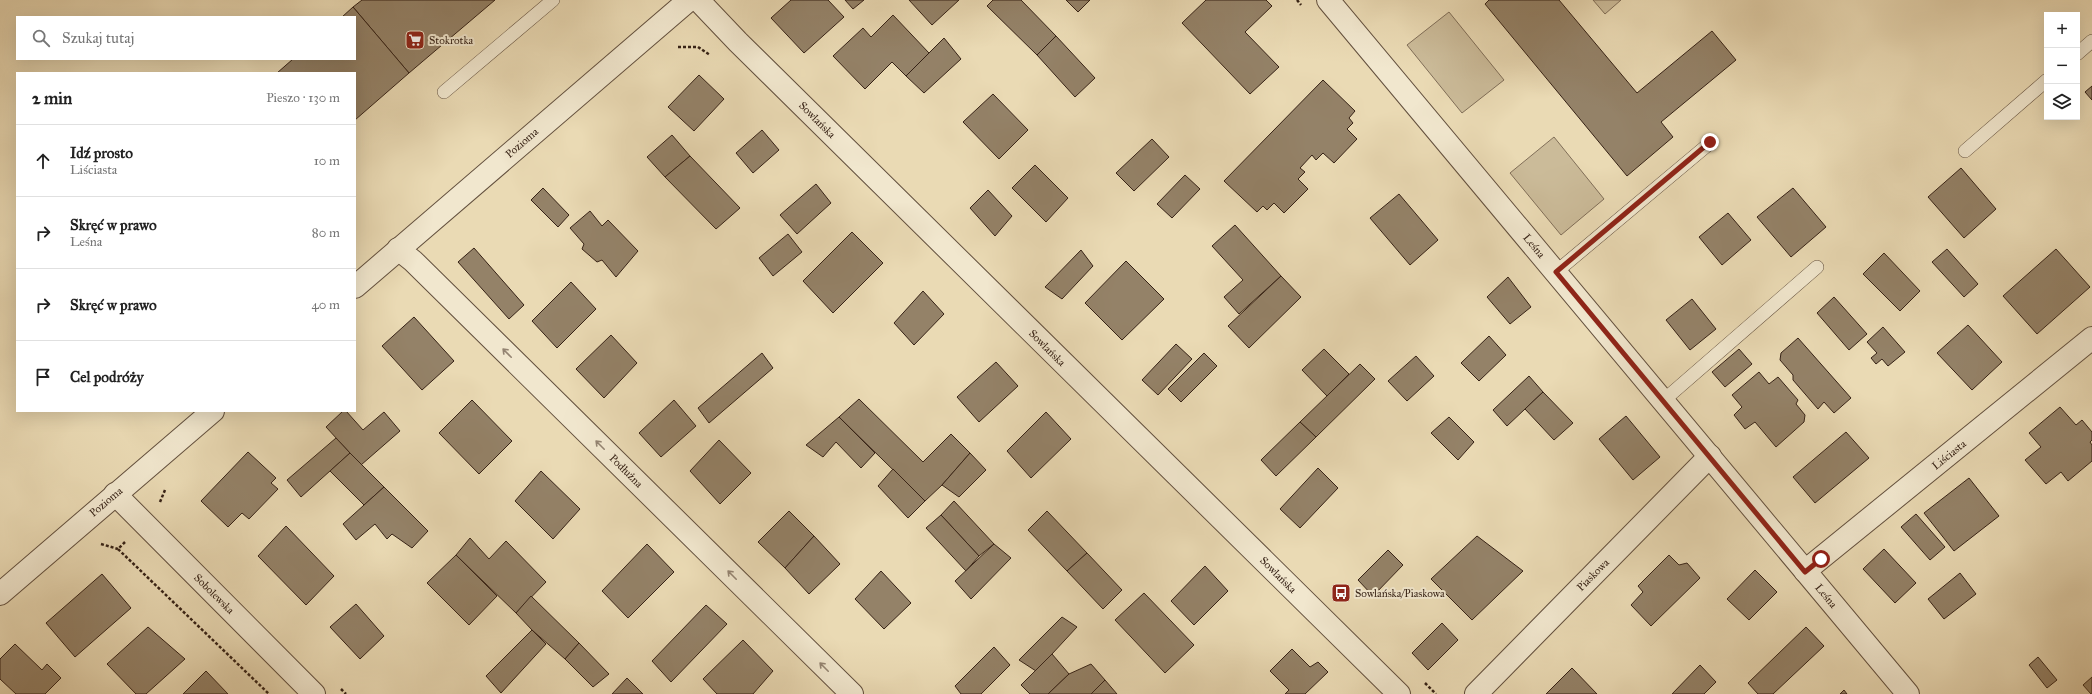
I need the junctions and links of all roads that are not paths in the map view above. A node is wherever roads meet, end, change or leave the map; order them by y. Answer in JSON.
{"nodes":[{"id":1,"x":553,"y":0,"type":"edge"},
{"id":2,"x":689,"y":0,"type":"edge"},
{"id":3,"x":698,"y":0,"type":"edge"},
{"id":4,"x":1328,"y":0,"type":"edge"},
{"id":5,"x":2092,"y":41,"type":"edge"},
{"id":6,"x":2080,"y":51,"type":"edge"},
{"id":7,"x":2044,"y":83,"type":"edge"},
{"id":8,"x":444,"y":92,"type":"dead end"},
{"id":9,"x":1710,"y":142,"type":"dead end"},
{"id":10,"x":1965,"y":151,"type":"dead end"},
{"id":11,"x":398,"y":249,"type":"junction"},
{"id":12,"x":1817,"y":267,"type":"dead end"},
{"id":13,"x":1556,"y":272,"type":"junction"},
{"id":14,"x":356,"y":286,"type":"edge"},
{"id":15,"x":2092,"y":338,"type":"edge"},
{"id":16,"x":1664,"y":400,"type":"junction"},
{"id":17,"x":212,"y":412,"type":"edge"},
{"id":18,"x":1710,"y":456,"type":"junction"},
{"id":19,"x":115,"y":494,"type":"junction"},
{"id":20,"x":1805,"y":572,"type":"junction"},
{"id":21,"x":0,"y":594,"type":"edge"},
{"id":22,"x":314,"y":694,"type":"edge"},
{"id":23,"x":852,"y":694,"type":"edge"},
{"id":24,"x":1399,"y":694,"type":"edge"},
{"id":25,"x":1476,"y":694,"type":"edge"},
{"id":26,"x":1908,"y":694,"type":"edge"}],
"edges":[{"from":1,"to":8,"type":"lane"},
{"from":2,"to":11,"type":"street","name":"Pozioma"},
{"from":3,"to":24,"type":"street","name":"Sowlańska"},
{"from":4,"to":13,"type":"street","name":"Leśna"},
{"from":5,"to":6,"type":"lane"},
{"from":7,"to":10,"type":"lane"},
{"from":9,"to":13,"type":"lane"},
{"from":11,"to":14,"type":"street","name":"Pozioma"},
{"from":23,"to":11,"type":"street","name":"Podłużna","one_way":true},
{"from":12,"to":16,"type":"lane"},
{"from":13,"to":16,"type":"street","name":"Leśna"},
{"from":15,"to":20,"type":"street","name":"Liściasta"},
{"from":16,"to":18,"type":"street","name":"Leśna"},
{"from":17,"to":19,"type":"street","name":"Pozioma"},
{"from":18,"to":20,"type":"street","name":"Leśna"},
{"from":18,"to":25,"type":"street","name":"Piaskowa"},
{"from":19,"to":21,"type":"street","name":"Pozioma"},
{"from":19,"to":22,"type":"street","name":"Sobolewska"},
{"from":20,"to":26,"type":"street","name":"Leśna"}]}
